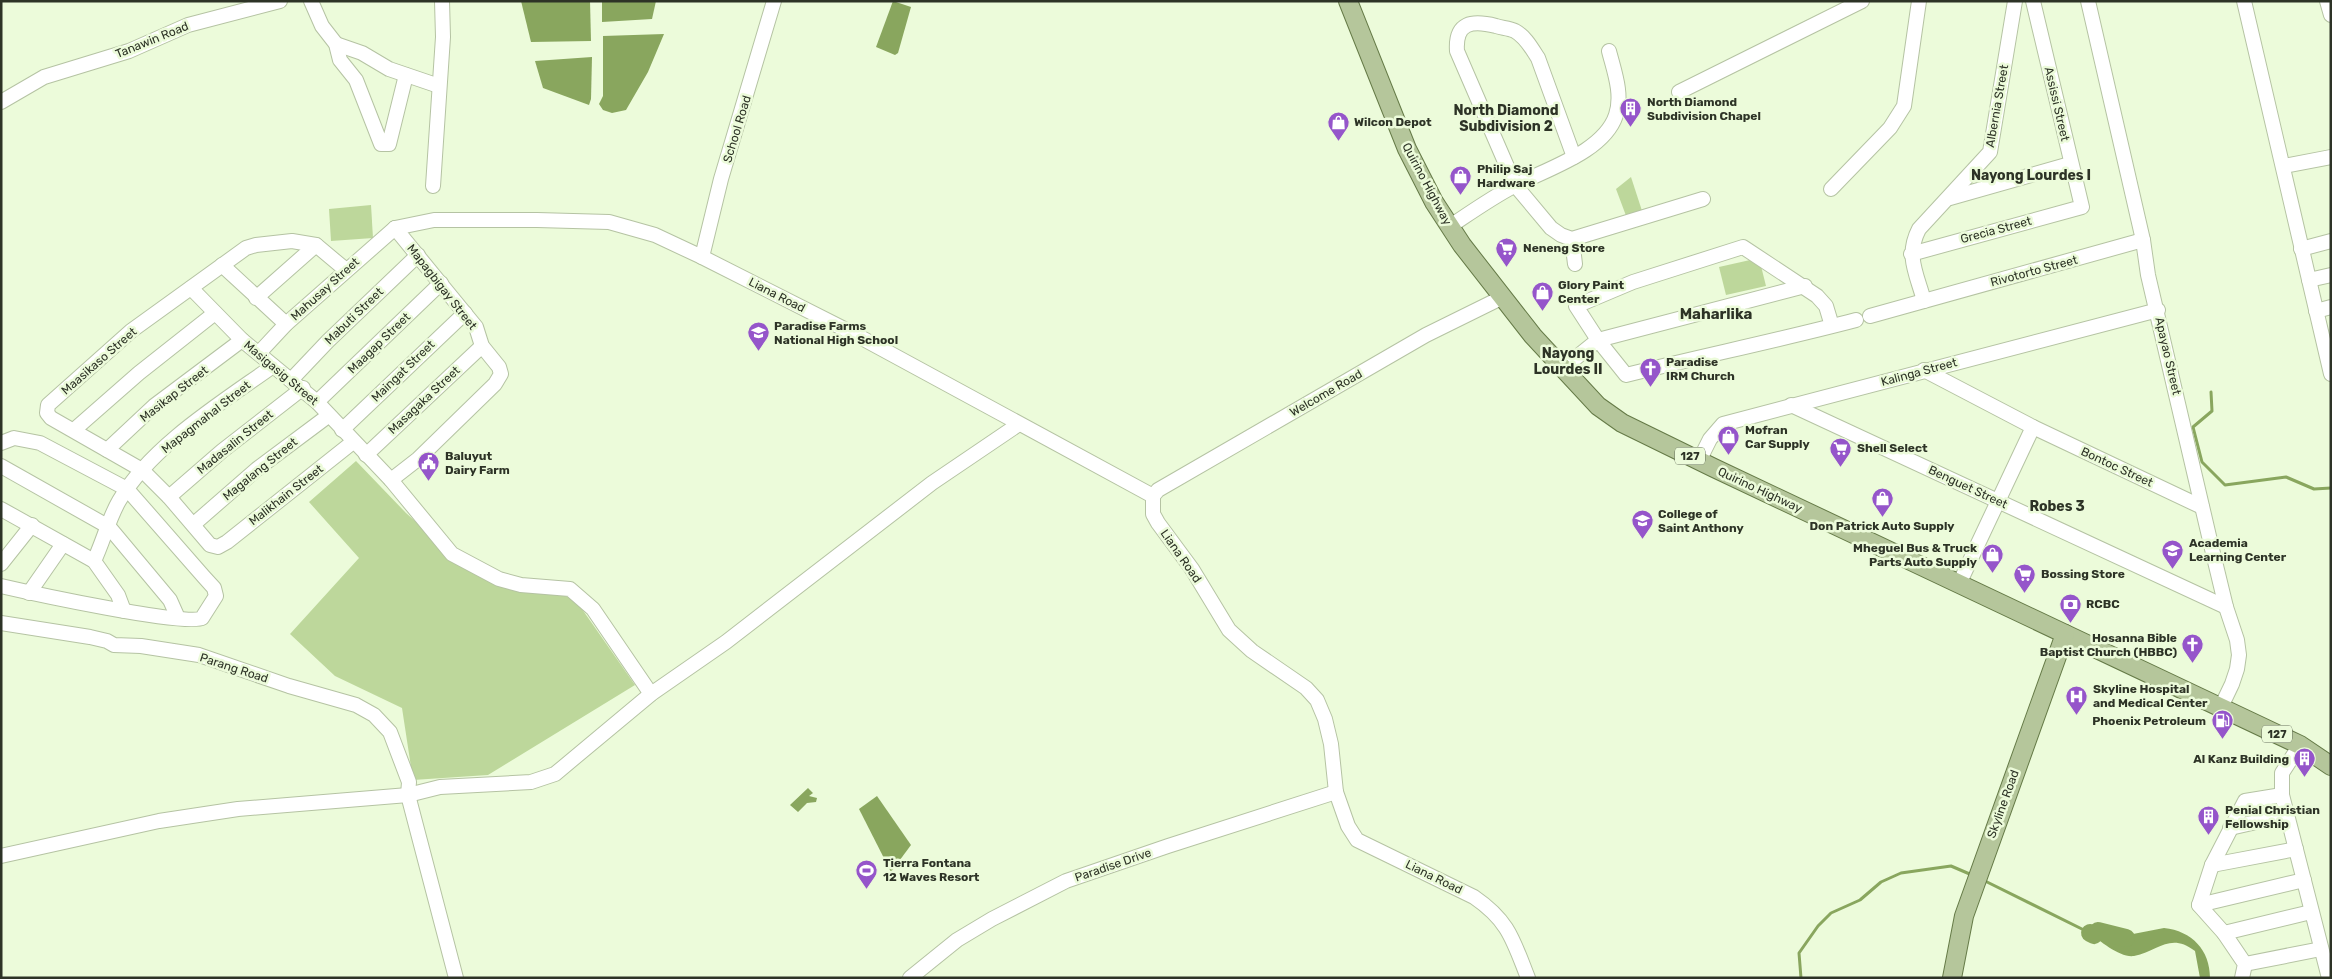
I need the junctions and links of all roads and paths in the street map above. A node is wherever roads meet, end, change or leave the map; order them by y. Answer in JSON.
{"nodes":[{"id":1,"x":280,"y":1,"type":"edge"},
{"id":2,"x":311,"y":1,"type":"edge"},
{"id":3,"x":442,"y":1,"type":"edge"},
{"id":4,"x":774,"y":1,"type":"edge"},
{"id":5,"x":1348,"y":1,"type":"edge"},
{"id":6,"x":1862,"y":1,"type":"edge"},
{"id":7,"x":1919,"y":1,"type":"edge"},
{"id":8,"x":2015,"y":1,"type":"edge"},
{"id":9,"x":2033,"y":1,"type":"edge"},
{"id":10,"x":2088,"y":1,"type":"edge"},
{"id":11,"x":2244,"y":1,"type":"edge"},
{"id":12,"x":2327,"y":1,"type":"edge"},
{"id":13,"x":2331,"y":15,"type":"edge"},
{"id":14,"x":336,"y":44,"type":"junction"},
{"id":15,"x":1609,"y":51,"type":"dead end"},
{"id":16,"x":406,"y":75,"type":"junction"},
{"id":17,"x":440,"y":86,"type":"junction"},
{"id":18,"x":1679,"y":92,"type":"dead end"},
{"id":19,"x":1,"y":102,"type":"edge"},
{"id":20,"x":1574,"y":156,"type":"junction"},
{"id":21,"x":2331,"y":157,"type":"edge"},
{"id":22,"x":2070,"y":164,"type":"junction"},
{"id":23,"x":2284,"y":166,"type":"junction"},
{"id":24,"x":1515,"y":185,"type":"junction"},
{"id":25,"x":433,"y":186,"type":"dead end"},
{"id":26,"x":1831,"y":189,"type":"dead end"},
{"id":27,"x":1950,"y":198,"type":"junction"},
{"id":28,"x":1702,"y":199,"type":"dead end"},
{"id":29,"x":2082,"y":207,"type":"joint"},
{"id":30,"x":1449,"y":227,"type":"junction"},
{"id":31,"x":395,"y":228,"type":"junction"},
{"id":32,"x":1572,"y":239,"type":"junction"},
{"id":33,"x":2143,"y":240,"type":"junction"},
{"id":34,"x":2331,"y":241,"type":"edge"},
{"id":35,"x":316,"y":244,"type":"junction"},
{"id":36,"x":2301,"y":249,"type":"junction"},
{"id":37,"x":1911,"y":254,"type":"junction"},
{"id":38,"x":418,"y":255,"type":"junction"},
{"id":39,"x":702,"y":257,"type":"junction"},
{"id":40,"x":222,"y":264,"type":"junction"},
{"id":41,"x":1576,"y":264,"type":"dead end"},
{"id":42,"x":346,"y":270,"type":"junction"},
{"id":43,"x":2331,"y":275,"type":"edge"},
{"id":44,"x":2309,"y":280,"type":"junction"},
{"id":45,"x":441,"y":283,"type":"junction"},
{"id":46,"x":1805,"y":286,"type":"junction"},
{"id":47,"x":191,"y":288,"type":"junction"},
{"id":48,"x":1503,"y":297,"type":"junction"},
{"id":49,"x":256,"y":298,"type":"junction"},
{"id":50,"x":1924,"y":301,"type":"junction"},
{"id":51,"x":2331,"y":307,"type":"edge"},
{"id":52,"x":2158,"y":310,"type":"junction"},
{"id":53,"x":2316,"y":311,"type":"junction"},
{"id":54,"x":215,"y":313,"type":"junction"},
{"id":55,"x":465,"y":313,"type":"junction"},
{"id":56,"x":1870,"y":316,"type":"dead end"},
{"id":57,"x":1856,"y":320,"type":"dead end"},
{"id":58,"x":286,"y":324,"type":"junction"},
{"id":59,"x":1832,"y":326,"type":"junction"},
{"id":60,"x":242,"y":340,"type":"junction"},
{"id":61,"x":1598,"y":340,"type":"junction"},
{"id":62,"x":482,"y":346,"type":"junction"},
{"id":63,"x":259,"y":353,"type":"junction"},
{"id":64,"x":273,"y":366,"type":"junction"},
{"id":65,"x":1562,"y":369,"type":"junction"},
{"id":66,"x":1924,"y":370,"type":"junction"},
{"id":67,"x":2331,"y":374,"type":"edge"},
{"id":68,"x":291,"y":380,"type":"junction"},
{"id":69,"x":303,"y":388,"type":"junction"},
{"id":70,"x":317,"y":402,"type":"junction"},
{"id":71,"x":1791,"y":405,"type":"junction"},
{"id":72,"x":328,"y":416,"type":"junction"},
{"id":73,"x":1019,"y":424,"type":"junction"},
{"id":74,"x":2033,"y":427,"type":"junction"},
{"id":75,"x":74,"y":430,"type":"junction"},
{"id":76,"x":342,"y":430,"type":"junction"},
{"id":77,"x":353,"y":442,"type":"junction"},
{"id":78,"x":1,"y":443,"type":"edge"},
{"id":79,"x":107,"y":450,"type":"junction"},
{"id":80,"x":366,"y":455,"type":"junction"},
{"id":81,"x":1699,"y":460,"type":"junction"},
{"id":82,"x":1,"y":466,"type":"edge"},
{"id":83,"x":142,"y":470,"type":"junction"},
{"id":84,"x":391,"y":480,"type":"junction"},
{"id":85,"x":127,"y":489,"type":"junction"},
{"id":86,"x":1153,"y":496,"type":"junction"},
{"id":87,"x":169,"y":497,"type":"junction"},
{"id":88,"x":2000,"y":502,"type":"junction"},
{"id":89,"x":2202,"y":506,"type":"junction"},
{"id":90,"x":1,"y":509,"type":"edge"},
{"id":91,"x":194,"y":524,"type":"junction"},
{"id":92,"x":32,"y":525,"type":"junction"},
{"id":93,"x":109,"y":527,"type":"junction"},
{"id":94,"x":63,"y":544,"type":"junction"},
{"id":95,"x":218,"y":547,"type":"joint"},
{"id":96,"x":94,"y":561,"type":"junction"},
{"id":97,"x":1,"y":564,"type":"edge"},
{"id":98,"x":1959,"y":584,"type":"junction"},
{"id":99,"x":1,"y":586,"type":"edge"},
{"id":100,"x":29,"y":593,"type":"junction"},
{"id":101,"x":2226,"y":606,"type":"junction"},
{"id":102,"x":124,"y":611,"type":"junction"},
{"id":103,"x":178,"y":618,"type":"junction"},
{"id":104,"x":1,"y":622,"type":"edge"},
{"id":105,"x":2065,"y":634,"type":"junction"},
{"id":106,"x":651,"y":694,"type":"junction"},
{"id":107,"x":2221,"y":707,"type":"junction"},
{"id":108,"x":2300,"y":745,"type":"junction"},
{"id":109,"x":2330,"y":760,"type":"edge"},
{"id":110,"x":1336,"y":792,"type":"junction"},
{"id":111,"x":408,"y":795,"type":"junction"},
{"id":112,"x":2282,"y":795,"type":"junction"},
{"id":113,"x":2287,"y":816,"type":"junction"},
{"id":114,"x":2230,"y":828,"type":"junction"},
{"id":115,"x":2296,"y":849,"type":"junction"},
{"id":116,"x":1,"y":856,"type":"edge"},
{"id":117,"x":2212,"y":864,"type":"junction"},
{"id":118,"x":2304,"y":880,"type":"junction"},
{"id":119,"x":2199,"y":905,"type":"junction"},
{"id":120,"x":2311,"y":912,"type":"junction"},
{"id":121,"x":2224,"y":933,"type":"junction"},
{"id":122,"x":2321,"y":949,"type":"junction"},
{"id":123,"x":2245,"y":964,"type":"junction"},
{"id":124,"x":456,"y":978,"type":"edge"},
{"id":125,"x":910,"y":978,"type":"edge"},
{"id":126,"x":1528,"y":978,"type":"edge"},
{"id":127,"x":1952,"y":978,"type":"edge"},
{"id":128,"x":2242,"y":978,"type":"edge"},
{"id":129,"x":2328,"y":978,"type":"edge"}],
"edges":[{"from":1,"to":19,"type":"street","name":"Tanawin Road"},
{"from":2,"to":14,"type":"street"},
{"from":3,"to":17,"type":"street"},
{"from":4,"to":39,"type":"street","name":"School Road"},
{"from":5,"to":30,"type":"main road","name":"Quirino Highway","number":"127"},
{"from":6,"to":18,"type":"street"},
{"from":7,"to":26,"type":"street"},
{"from":8,"to":27,"type":"street","name":"Albernia Street"},
{"from":9,"to":22,"type":"street","name":"Assissi Street"},
{"from":10,"to":33,"type":"street","name":"Apayao Street"},
{"from":11,"to":23,"type":"street"},
{"from":12,"to":13,"type":"street"},
{"from":14,"to":16,"type":"street"},
{"from":14,"to":16,"type":"street"},
{"from":15,"to":20,"type":"street"},
{"from":16,"to":17,"type":"street"},
{"from":17,"to":25,"type":"street"},
{"from":20,"to":24,"type":"street"},
{"from":20,"to":24,"type":"street"},
{"from":21,"to":23,"type":"street"},
{"from":22,"to":27,"type":"street"},
{"from":22,"to":29,"type":"street","name":"Assissi Street"},
{"from":23,"to":36,"type":"street"},
{"from":24,"to":30,"type":"street"},
{"from":24,"to":32,"type":"street"},
{"from":27,"to":37,"type":"street","name":"Albernia Street"},
{"from":28,"to":32,"type":"street"},
{"from":29,"to":37,"type":"street","name":"Grecia Street"},
{"from":30,"to":48,"type":"main road","name":"Quirino Highway","number":"127"},
{"from":31,"to":38,"type":"street","name":"Mapagbigay Street"},
{"from":31,"to":39,"type":"street","name":"Liana Road"},
{"from":31,"to":42,"type":"street","name":"Mahusay Street"},
{"from":32,"to":41,"type":"street"},
{"from":33,"to":50,"type":"street","name":"Rivotorto Street"},
{"from":33,"to":52,"type":"street","name":"Apayao Street"},
{"from":34,"to":36,"type":"street"},
{"from":35,"to":40,"type":"street","name":"Maasikaso Street"},
{"from":35,"to":42,"type":"street"},
{"from":35,"to":49,"type":"street"},
{"from":36,"to":44,"type":"street"},
{"from":37,"to":50,"type":"street"},
{"from":38,"to":45,"type":"street","name":"Mapagbigay Street"},
{"from":38,"to":68,"type":"street","name":"Mabuti Street"},
{"from":39,"to":73,"type":"street","name":"Liana Road"},
{"from":40,"to":47,"type":"street","name":"Maasikaso Street"},
{"from":40,"to":49,"type":"street"},
{"from":42,"to":58,"type":"street","name":"Mahusay Street"},
{"from":43,"to":44,"type":"street"},
{"from":44,"to":53,"type":"street"},
{"from":45,"to":55,"type":"street","name":"Mapagbigay Street"},
{"from":45,"to":70,"type":"street","name":"Maagap Street"},
{"from":46,"to":59,"type":"street"},
{"from":46,"to":61,"type":"street"},
{"from":46,"to":61,"type":"street"},
{"from":47,"to":54,"type":"street","name":"Masigasig Street"},
{"from":47,"to":75,"type":"street","name":"Maasikaso Street"},
{"from":48,"to":65,"type":"main road","name":"Quirino Highway","number":"127"},
{"from":48,"to":86,"type":"street","name":"Welcome Road"},
{"from":49,"to":58,"type":"street"},
{"from":50,"to":56,"type":"street","name":"Rivotorto Street"},
{"from":51,"to":53,"type":"street"},
{"from":52,"to":66,"type":"street","name":"Kalinga Street"},
{"from":52,"to":89,"type":"street","name":"Apayao Street"},
{"from":53,"to":67,"type":"street"},
{"from":54,"to":60,"type":"street","name":"Masigasig Street"},
{"from":54,"to":75,"type":"street"},
{"from":55,"to":62,"type":"street","name":"Mapagbigay Street"},
{"from":55,"to":76,"type":"street","name":"Maingat Street"},
{"from":57,"to":59,"type":"street"},
{"from":58,"to":63,"type":"street","name":"Mahusay Street"},
{"from":59,"to":61,"type":"street"},
{"from":60,"to":63,"type":"street","name":"Masigasig Street"},
{"from":60,"to":79,"type":"street","name":"Masikap Street"},
{"from":61,"to":65,"type":"street"},
{"from":62,"to":80,"type":"street","name":"Masagaka Street"},
{"from":62,"to":84,"type":"street","name":"Mapagbigay Street"},
{"from":63,"to":64,"type":"street","name":"Masigasig Street"},
{"from":64,"to":68,"type":"street","name":"Masigasig Street"},
{"from":64,"to":83,"type":"street","name":"Mapagmahal Street"},
{"from":65,"to":81,"type":"main road","name":"Quirino Highway","number":"127"},
{"from":66,"to":71,"type":"street","name":"Kalinga Street"},
{"from":66,"to":74,"type":"street","name":"Bontoc Street"},
{"from":68,"to":69,"type":"street","name":"Masigasig Street"},
{"from":69,"to":70,"type":"street","name":"Masigasig Street"},
{"from":69,"to":87,"type":"street","name":"Madasalin Street"},
{"from":70,"to":72,"type":"street","name":"Masigasig Street"},
{"from":71,"to":81,"type":"street","name":"Kalinga Street"},
{"from":71,"to":88,"type":"street","name":"Benguet Street"},
{"from":72,"to":76,"type":"street","name":"Masigasig Street"},
{"from":72,"to":91,"type":"street","name":"Magalang Street"},
{"from":73,"to":86,"type":"street","name":"Liana Road"},
{"from":73,"to":106,"type":"street"},
{"from":74,"to":88,"type":"street"},
{"from":74,"to":89,"type":"street","name":"Bontoc Street"},
{"from":75,"to":79,"type":"street","name":"Maasikaso Street"},
{"from":76,"to":77,"type":"street","name":"Masigasig Street"},
{"from":77,"to":80,"type":"street","name":"Masigasig Street"},
{"from":77,"to":95,"type":"street","name":"Malikhain Street"},
{"from":78,"to":85,"type":"street"},
{"from":79,"to":83,"type":"street","name":"Maasikaso Street"},
{"from":80,"to":84,"type":"street","name":"Masigasig Street"},
{"from":81,"to":98,"type":"main road","name":"Quirino Highway","number":"127"},
{"from":82,"to":93,"type":"street"},
{"from":83,"to":85,"type":"street","name":"Mapagmahal Street"},
{"from":83,"to":87,"type":"street","name":"Maasikaso Street"},
{"from":84,"to":106,"type":"street","name":"Masigasig Street"},
{"from":85,"to":93,"type":"street","name":"Mapagmahal Street"},
{"from":85,"to":103,"type":"street"},
{"from":86,"to":110,"type":"street","name":"Liana Road"},
{"from":87,"to":91,"type":"street","name":"Maasikaso Street"},
{"from":88,"to":98,"type":"street"},
{"from":88,"to":101,"type":"street","name":"Benguet Street"},
{"from":89,"to":101,"type":"street","name":"Apayao Street"},
{"from":90,"to":92,"type":"street"},
{"from":91,"to":95,"type":"street","name":"Maasikaso Street"},
{"from":92,"to":94,"type":"street"},
{"from":92,"to":97,"type":"street"},
{"from":93,"to":96,"type":"street","name":"Mapagmahal Street"},
{"from":93,"to":103,"type":"street"},
{"from":94,"to":96,"type":"street"},
{"from":94,"to":100,"type":"street"},
{"from":96,"to":102,"type":"street"},
{"from":98,"to":105,"type":"main road","name":"Quirino Highway","number":"127"},
{"from":99,"to":100,"type":"street"},
{"from":100,"to":102,"type":"street"},
{"from":101,"to":107,"type":"street","name":"Apayao Street"},
{"from":102,"to":103,"type":"street"},
{"from":104,"to":111,"type":"street","name":"Parang Road"},
{"from":105,"to":107,"type":"main road","name":"Quirino Highway","number":"127"},
{"from":105,"to":127,"type":"main road","name":"Skyline Road"},
{"from":106,"to":111,"type":"street"},
{"from":107,"to":108,"type":"main road","name":"Quirino Highway","number":"127"},
{"from":108,"to":109,"type":"main road","name":"Quirino Highway","number":"127"},
{"from":108,"to":112,"type":"street"},
{"from":110,"to":125,"type":"street","name":"Paradise Drive"},
{"from":110,"to":126,"type":"street","name":"Liana Road"},
{"from":111,"to":116,"type":"street"},
{"from":111,"to":124,"type":"street","name":"Parang Road"},
{"from":112,"to":113,"type":"street"},
{"from":112,"to":114,"type":"street"},
{"from":113,"to":114,"type":"street"},
{"from":113,"to":115,"type":"street"},
{"from":114,"to":117,"type":"street"},
{"from":115,"to":117,"type":"street"},
{"from":115,"to":118,"type":"street"},
{"from":117,"to":119,"type":"street"},
{"from":118,"to":119,"type":"street"},
{"from":118,"to":120,"type":"street"},
{"from":119,"to":121,"type":"street"},
{"from":120,"to":121,"type":"street"},
{"from":120,"to":122,"type":"street"},
{"from":121,"to":123,"type":"street"},
{"from":122,"to":123,"type":"street"},
{"from":122,"to":129,"type":"street"},
{"from":123,"to":128,"type":"street"}]}
